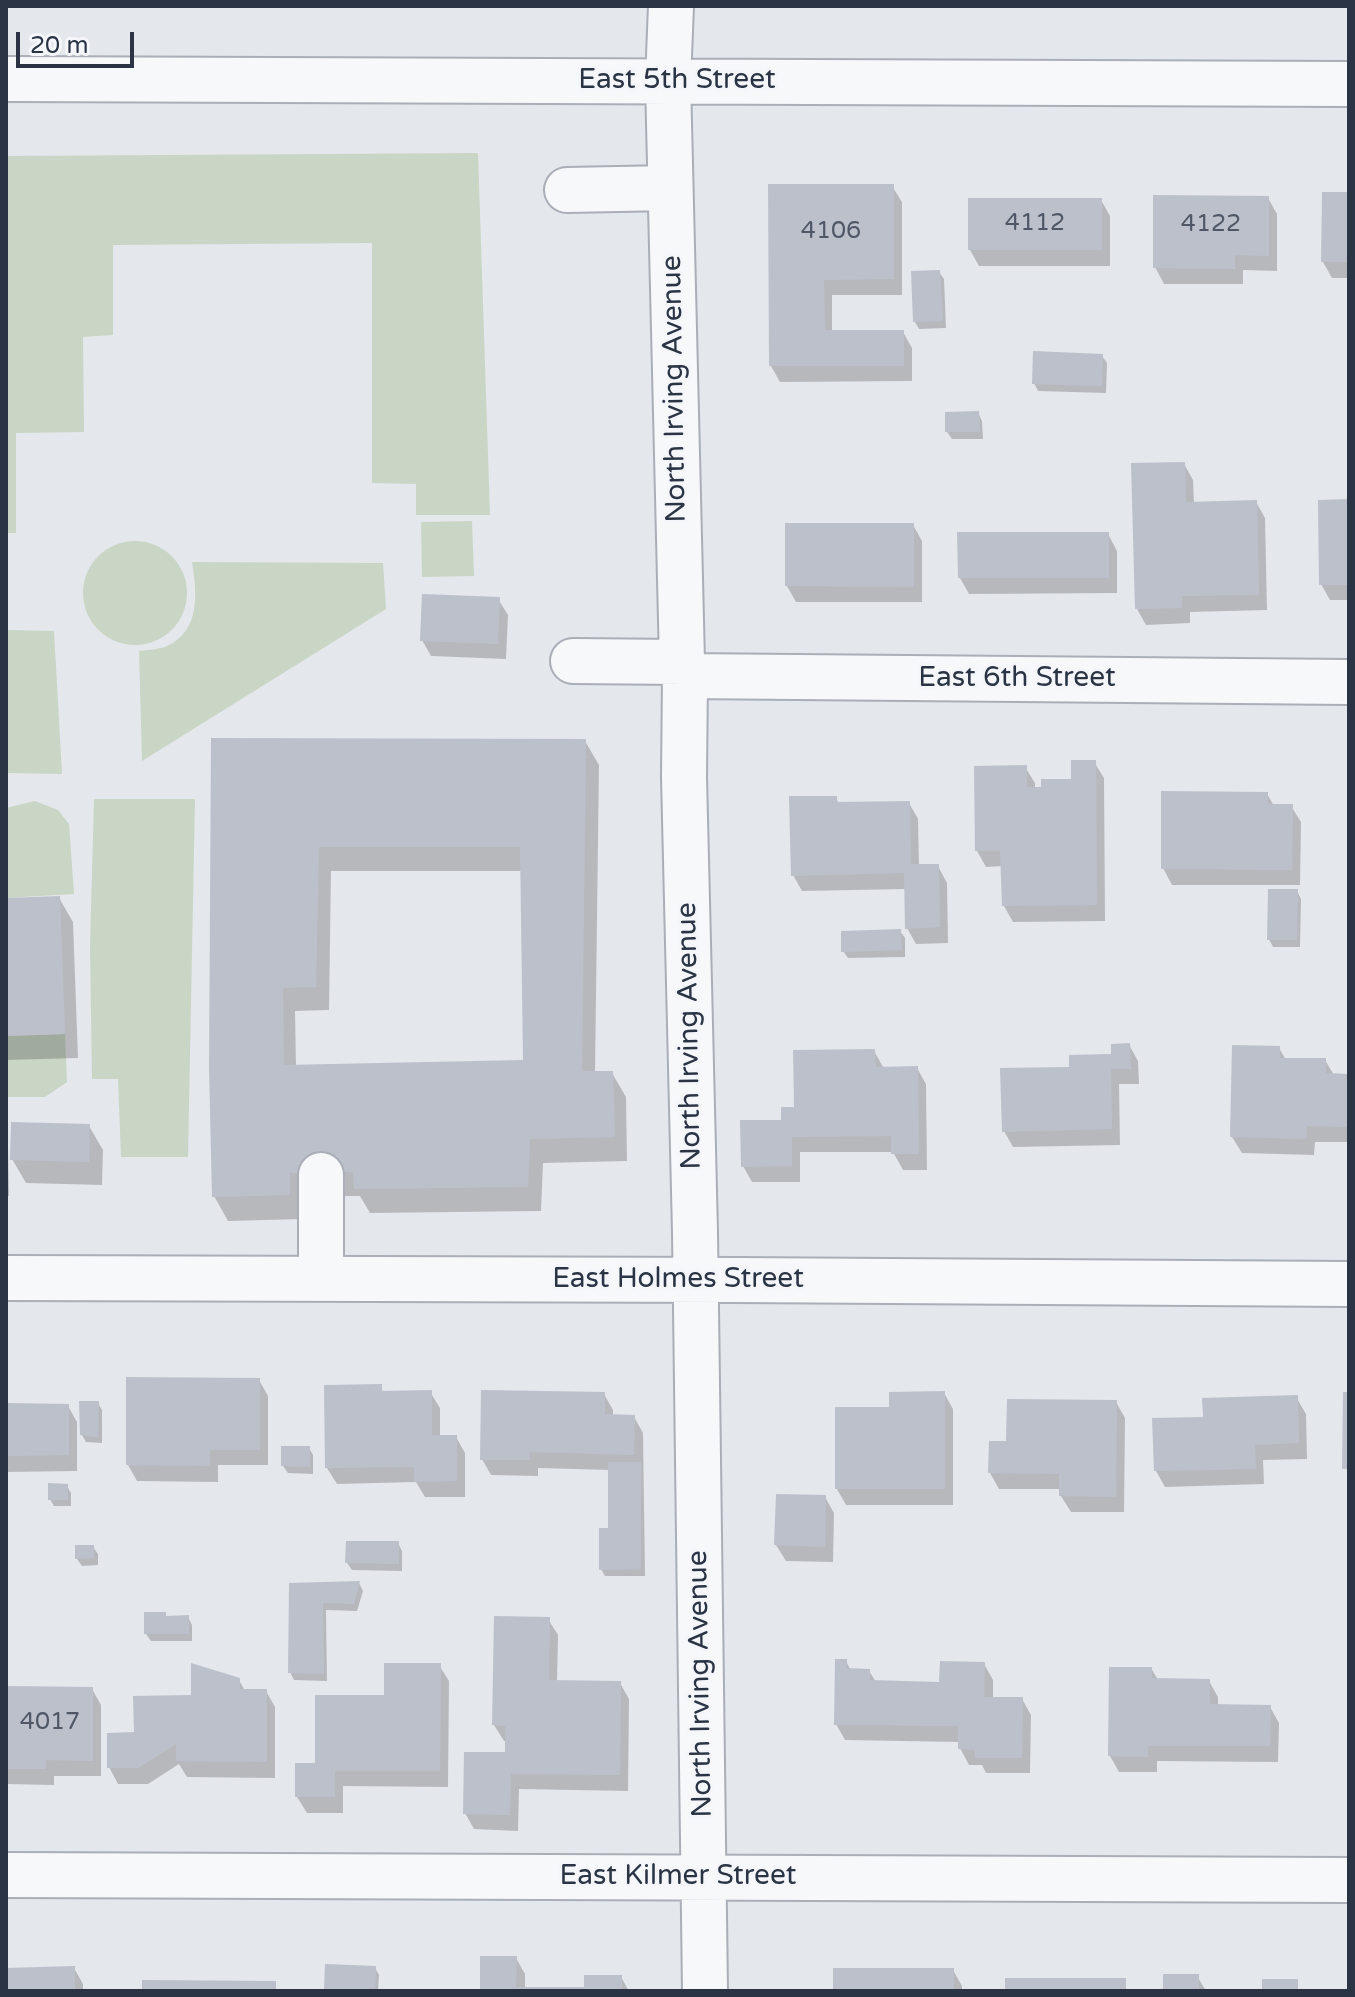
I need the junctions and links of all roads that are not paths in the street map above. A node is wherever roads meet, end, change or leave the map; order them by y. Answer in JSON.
{"nodes":[{"id":1,"x":671,"y":6,"type":"edge"},
{"id":2,"x":6,"y":79,"type":"edge"},
{"id":3,"x":668,"y":81,"type":"junction"},
{"id":4,"x":1349,"y":84,"type":"edge"},
{"id":5,"x":670,"y":188,"type":"junction"},
{"id":6,"x":567,"y":190,"type":"dead end"},
{"id":7,"x":573,"y":661,"type":"dead end"},
{"id":8,"x":684,"y":669,"type":"junction"},
{"id":9,"x":1349,"y":682,"type":"edge"},
{"id":10,"x":321,"y":1175,"type":"dead end"},
{"id":11,"x":6,"y":1278,"type":"edge"},
{"id":12,"x":321,"y":1279,"type":"junction"},
{"id":13,"x":695,"y":1280,"type":"junction"},
{"id":14,"x":1349,"y":1284,"type":"edge"},
{"id":15,"x":6,"y":1875,"type":"edge"},
{"id":16,"x":704,"y":1877,"type":"junction"},
{"id":17,"x":1349,"y":1880,"type":"edge"},
{"id":18,"x":705,"y":1991,"type":"edge"}],
"edges":[{"from":1,"to":3,"type":"street","name":"North Irving Avenue"},
{"from":2,"to":3,"type":"street","name":"East 5th Street"},
{"from":3,"to":4,"type":"street","name":"East 5th Street"},
{"from":3,"to":5,"type":"street","name":"North Irving Avenue"},
{"from":5,"to":6,"type":"street"},
{"from":5,"to":8,"type":"street","name":"North Irving Avenue"},
{"from":7,"to":8,"type":"street","name":"East 6th Street"},
{"from":8,"to":9,"type":"street","name":"East 6th Street"},
{"from":8,"to":13,"type":"street","name":"North Irving Avenue"},
{"from":10,"to":12,"type":"street"},
{"from":11,"to":12,"type":"street","name":"East Holmes Street"},
{"from":12,"to":13,"type":"street","name":"East Holmes Street"},
{"from":13,"to":14,"type":"street","name":"East Holmes Street"},
{"from":13,"to":16,"type":"street","name":"North Irving Avenue"},
{"from":15,"to":16,"type":"street","name":"East Kilmer Street"},
{"from":16,"to":17,"type":"street","name":"East Kilmer Street"},
{"from":16,"to":18,"type":"street","name":"North Irving Avenue"}]}
